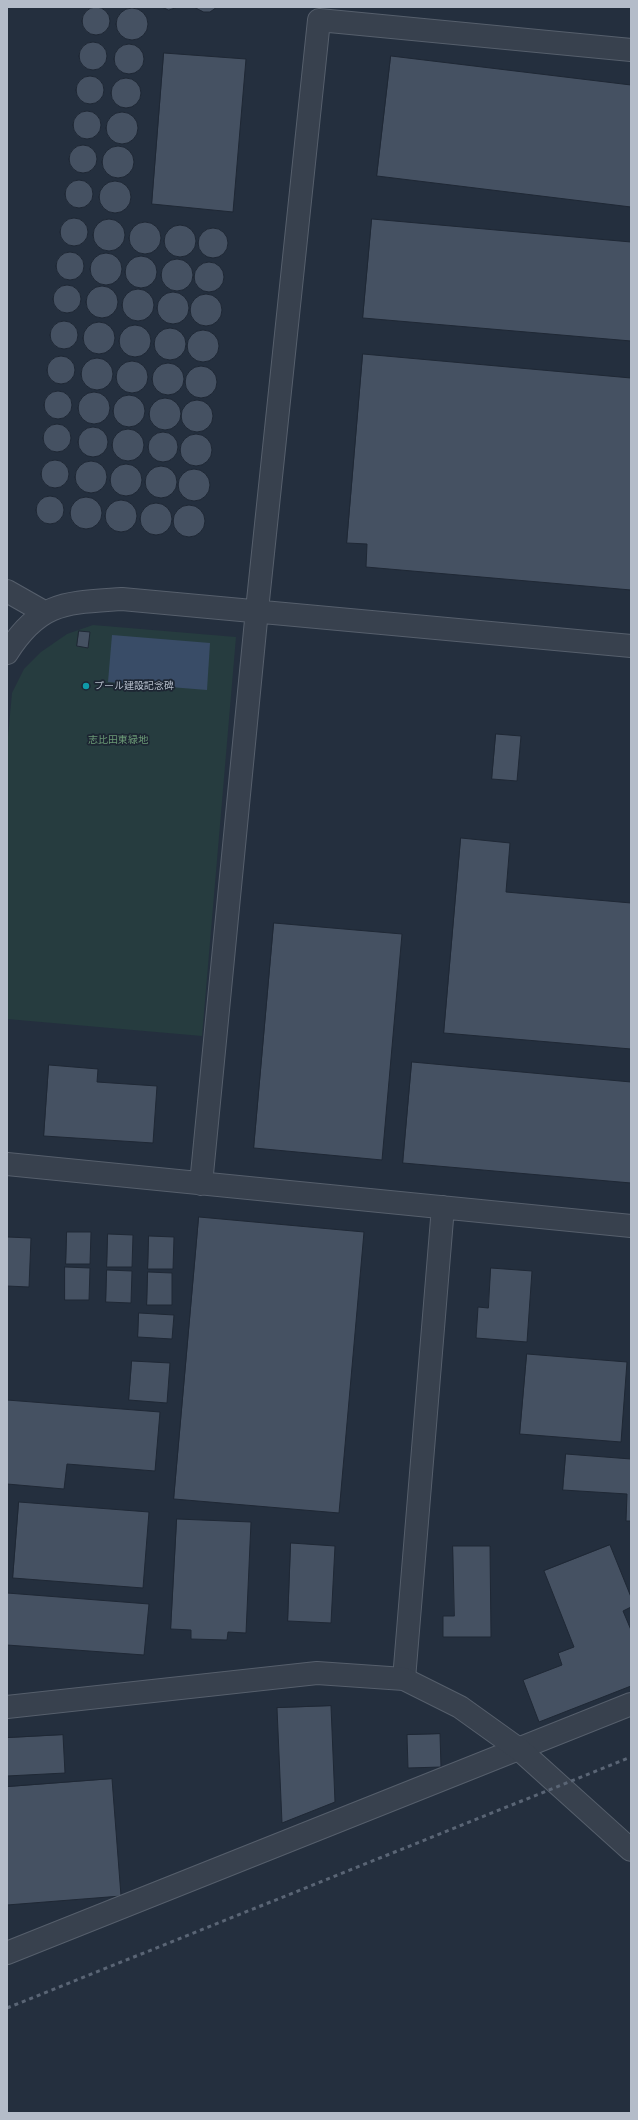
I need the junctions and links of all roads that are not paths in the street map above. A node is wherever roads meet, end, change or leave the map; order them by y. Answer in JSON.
{"nodes":[{"id":1,"x":631,"y":50,"type":"edge"},
{"id":2,"x":7,"y":591,"type":"edge"},
{"id":3,"x":258,"y":610,"type":"junction"},
{"id":4,"x":44,"y":612,"type":"junction"},
{"id":5,"x":631,"y":646,"type":"edge"},
{"id":6,"x":7,"y":653,"type":"edge"},
{"id":7,"x":7,"y":1164,"type":"edge"},
{"id":8,"x":201,"y":1184,"type":"junction"},
{"id":9,"x":443,"y":1207,"type":"junction"},
{"id":10,"x":631,"y":1226,"type":"edge"},
{"id":11,"x":404,"y":1679,"type":"junction"},
{"id":12,"x":631,"y":1704,"type":"edge"},
{"id":13,"x":7,"y":1707,"type":"edge"},
{"id":14,"x":520,"y":1750,"type":"junction"},
{"id":15,"x":631,"y":1850,"type":"edge"},
{"id":16,"x":7,"y":1953,"type":"edge"}],
"edges":[{"from":1,"to":3,"type":"street"},
{"from":2,"to":4,"type":"street"},
{"from":3,"to":4,"type":"street"},
{"from":3,"to":5,"type":"street"},
{"from":3,"to":8,"type":"street"},
{"from":4,"to":6,"type":"street"},
{"from":7,"to":8,"type":"street"},
{"from":8,"to":9,"type":"street"},
{"from":9,"to":10,"type":"street"},
{"from":9,"to":11,"type":"street"},
{"from":11,"to":13,"type":"street"},
{"from":11,"to":14,"type":"street"},
{"from":12,"to":14,"type":"street"},
{"from":14,"to":15,"type":"street"},
{"from":14,"to":16,"type":"street"}]}
